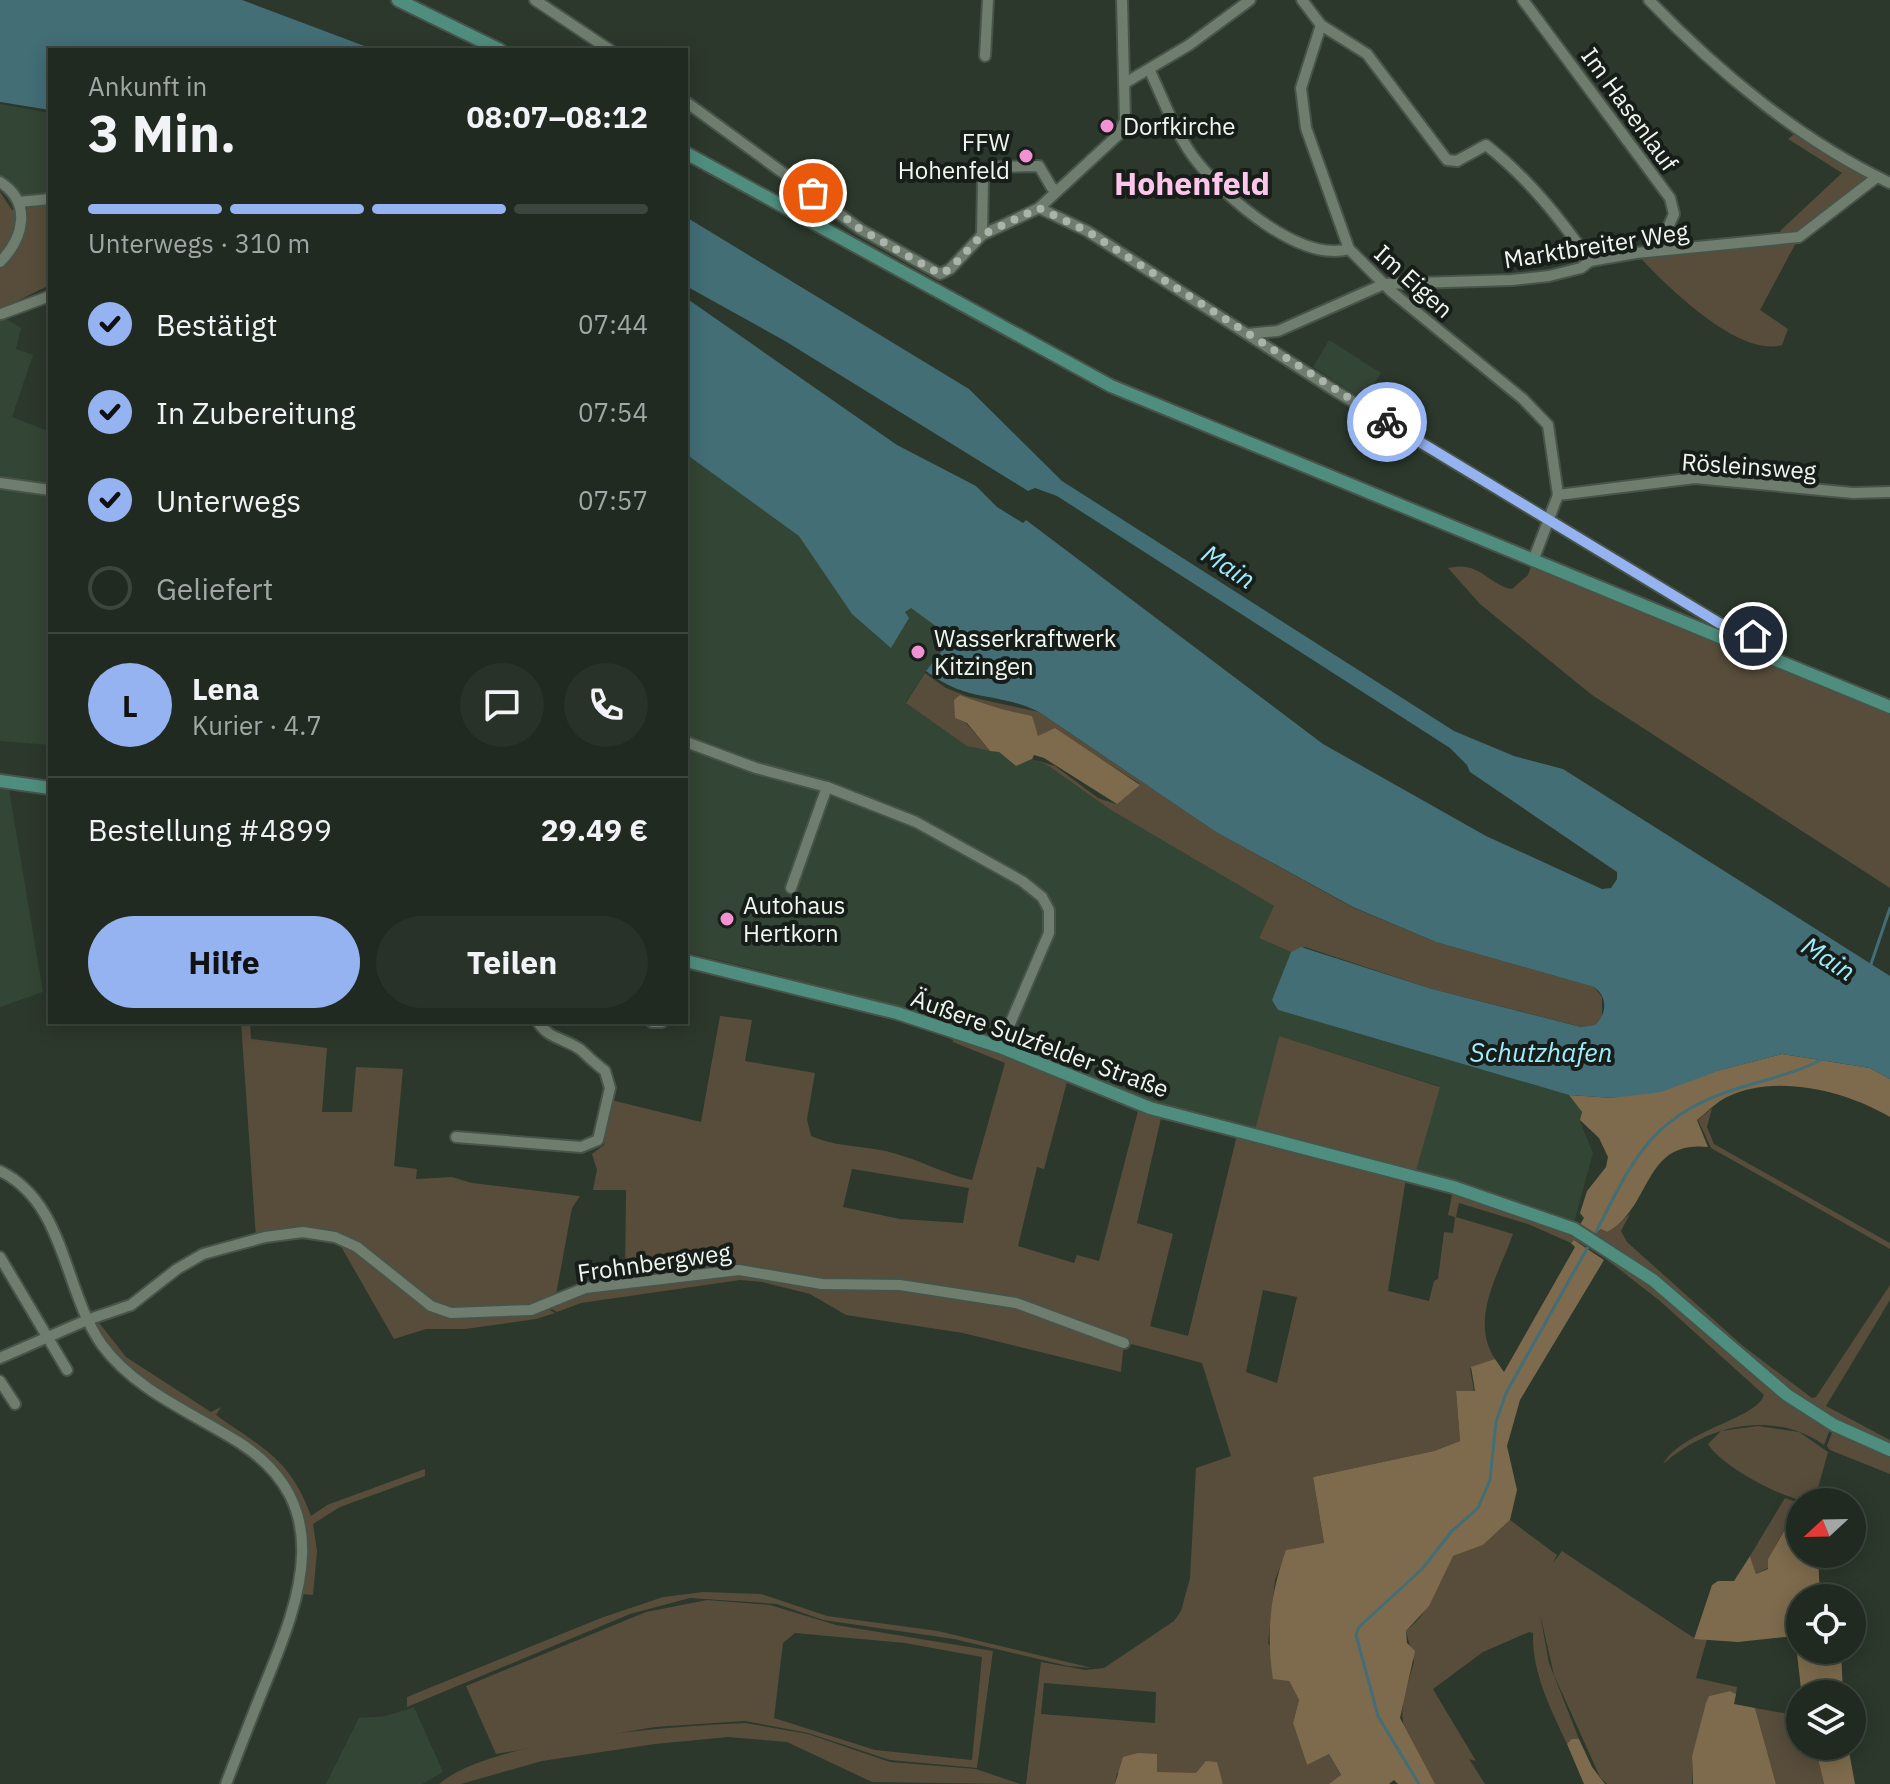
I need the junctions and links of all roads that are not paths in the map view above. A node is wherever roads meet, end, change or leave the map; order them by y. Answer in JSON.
{"nodes":[{"id":1,"x":398,"y":0,"type":"edge"},
{"id":2,"x":535,"y":0,"type":"edge"},
{"id":3,"x":988,"y":0,"type":"edge"},
{"id":4,"x":1122,"y":0,"type":"edge"},
{"id":5,"x":1250,"y":0,"type":"edge"},
{"id":6,"x":1302,"y":0,"type":"edge"},
{"id":7,"x":1523,"y":0,"type":"edge"},
{"id":8,"x":1649,"y":0,"type":"edge"},
{"id":9,"x":1321,"y":25,"type":"junction"},
{"id":10,"x":497,"y":48,"type":"edge"},
{"id":11,"x":607,"y":48,"type":"edge"},
{"id":12,"x":985,"y":56,"type":"dead end"},
{"id":13,"x":1150,"y":71,"type":"junction"},
{"id":14,"x":1125,"y":83,"type":"junction"},
{"id":15,"x":688,"y":103,"type":"edge"},
{"id":16,"x":688,"y":154,"type":"edge"},
{"id":17,"x":1877,"y":177,"type":"junction"},
{"id":18,"x":0,"y":182,"type":"edge"},
{"id":19,"x":1890,"y":183,"type":"edge"},
{"id":20,"x":1057,"y":190,"type":"junction"},
{"id":21,"x":48,"y":199,"type":"edge"},
{"id":22,"x":19,"y":202,"type":"junction"},
{"id":23,"x":1039,"y":208,"type":"junction"},
{"id":24,"x":982,"y":235,"type":"junction"},
{"id":25,"x":1349,"y":249,"type":"junction"},
{"id":26,"x":1658,"y":250,"type":"junction"},
{"id":27,"x":1590,"y":261,"type":"junction"},
{"id":28,"x":0,"y":262,"type":"edge"},
{"id":29,"x":1384,"y":284,"type":"junction"},
{"id":30,"x":48,"y":297,"type":"edge"},
{"id":31,"x":1,"y":314,"type":"edge"},
{"id":32,"x":1247,"y":334,"type":"junction"},
{"id":33,"x":0,"y":483,"type":"edge"},
{"id":34,"x":48,"y":490,"type":"edge"},
{"id":35,"x":1890,"y":492,"type":"edge"},
{"id":36,"x":1558,"y":495,"type":"junction"},
{"id":37,"x":1547,"y":518,"type":"junction"},
{"id":38,"x":1533,"y":561,"type":"junction"},
{"id":39,"x":1753,"y":636,"type":"dead end"},
{"id":40,"x":1890,"y":707,"type":"edge"},
{"id":41,"x":688,"y":743,"type":"edge"},
{"id":42,"x":0,"y":781,"type":"edge"},
{"id":43,"x":827,"y":787,"type":"junction"},
{"id":44,"x":48,"y":788,"type":"edge"},
{"id":45,"x":791,"y":888,"type":"dead end"},
{"id":46,"x":688,"y":961,"type":"edge"},
{"id":47,"x":540,"y":1024,"type":"edge"},
{"id":48,"x":1000,"y":1047,"type":"junction"},
{"id":49,"x":456,"y":1137,"type":"dead end"},
{"id":50,"x":0,"y":1171,"type":"edge"},
{"id":51,"x":0,"y":1257,"type":"edge"},
{"id":52,"x":87,"y":1320,"type":"junction"},
{"id":53,"x":49,"y":1338,"type":"junction"},
{"id":54,"x":1124,"y":1343,"type":"dead end"},
{"id":55,"x":0,"y":1358,"type":"edge"},
{"id":56,"x":67,"y":1370,"type":"dead end"},
{"id":57,"x":0,"y":1381,"type":"edge"},
{"id":58,"x":15,"y":1404,"type":"dead end"},
{"id":59,"x":1890,"y":1450,"type":"edge"},
{"id":60,"x":226,"y":1784,"type":"edge"}],
"edges":[{"from":1,"to":10,"type":"main road"},
{"from":2,"to":11,"type":"street"},
{"from":3,"to":12,"type":"street"},
{"from":4,"to":14,"type":"street"},
{"from":5,"to":13,"type":"street"},
{"from":6,"to":9,"type":"street"},
{"from":7,"to":26,"type":"street","name":"Im Hasenlauf"},
{"from":8,"to":17,"type":"street"},
{"from":9,"to":25,"type":"street","name":"Im Eigen"},
{"from":9,"to":27,"type":"street"},
{"from":13,"to":14,"type":"street"},
{"from":13,"to":25,"type":"street"},
{"from":14,"to":20,"type":"street"},
{"from":15,"to":24,"type":"street"},
{"from":16,"to":38,"type":"main road"},
{"from":17,"to":19,"type":"street"},
{"from":17,"to":26,"type":"street","name":"Marktbreiter Weg"},
{"from":18,"to":22,"type":"street"},
{"from":20,"to":23,"type":"street"},
{"from":20,"to":24,"type":"street"},
{"from":21,"to":22,"type":"street"},
{"from":22,"to":28,"type":"street"},
{"from":23,"to":24,"type":"street"},
{"from":23,"to":32,"type":"street"},
{"from":25,"to":29,"type":"street","name":"Im Eigen"},
{"from":26,"to":27,"type":"street","name":"Marktbreiter Weg"},
{"from":27,"to":29,"type":"street","name":"Marktbreiter Weg"},
{"from":29,"to":32,"type":"street","name":"Marktbreiter Weg"},
{"from":29,"to":36,"type":"street","name":"Im Eigen"},
{"from":30,"to":31,"type":"street"},
{"from":32,"to":37,"type":"street"},
{"from":33,"to":34,"type":"street"},
{"from":35,"to":36,"type":"street","name":"Rösleinsweg"},
{"from":36,"to":37,"type":"street"},
{"from":37,"to":38,"type":"street"},
{"from":37,"to":39,"type":"street"},
{"from":38,"to":40,"type":"main road"},
{"from":41,"to":43,"type":"street"},
{"from":42,"to":44,"type":"main road"},
{"from":43,"to":45,"type":"street"},
{"from":43,"to":48,"type":"street"},
{"from":46,"to":48,"type":"main road","name":"Äußere Sulzfelder Straße"},
{"from":47,"to":49,"type":"street"},
{"from":48,"to":59,"type":"main road","name":"Äußere Sulzfelder Straße"},
{"from":50,"to":52,"type":"street"},
{"from":51,"to":53,"type":"street"},
{"from":52,"to":53,"type":"street","name":"Frohnbergweg"},
{"from":52,"to":54,"type":"street","name":"Frohnbergweg"},
{"from":52,"to":60,"type":"street"},
{"from":53,"to":55,"type":"street","name":"Frohnbergweg"},
{"from":53,"to":56,"type":"street"},
{"from":57,"to":58,"type":"street"}]}
